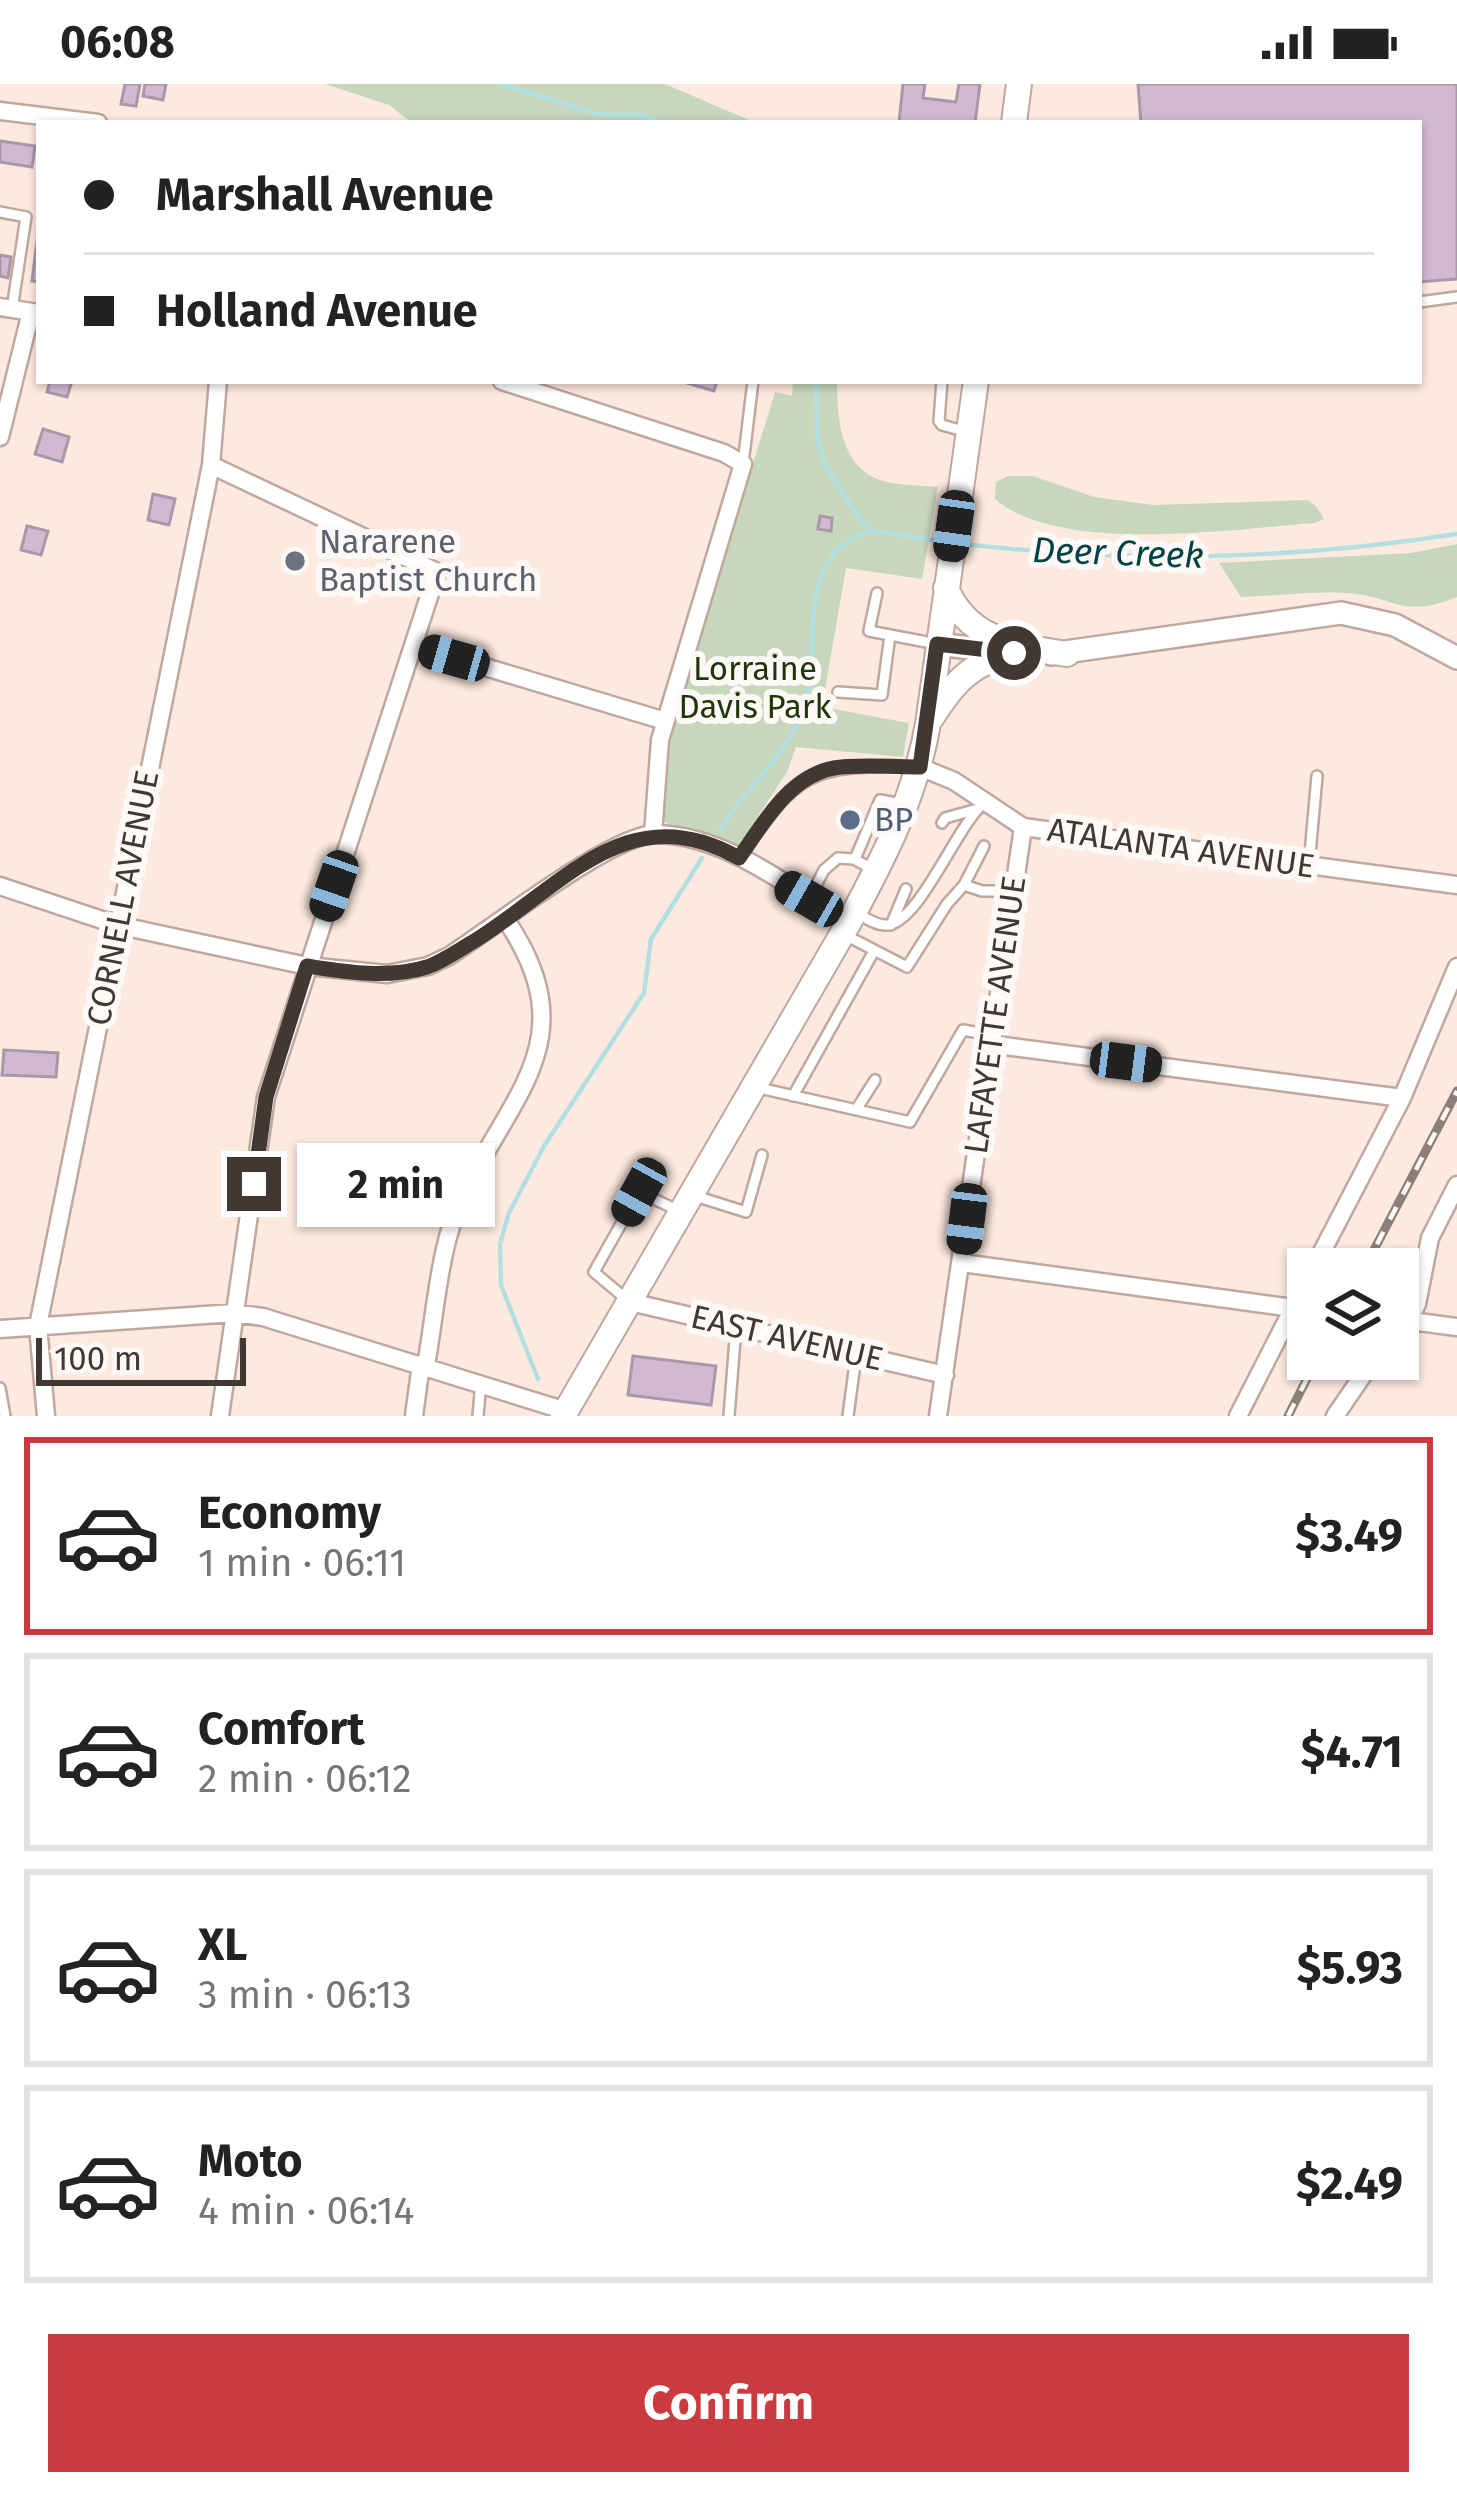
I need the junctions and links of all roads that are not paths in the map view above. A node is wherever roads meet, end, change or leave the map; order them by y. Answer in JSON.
{"nodes":[{"id":1,"x":1019,"y":84,"type":"edge"},
{"id":2,"x":0,"y":111,"type":"edge"},
{"id":3,"x":74,"y":120,"type":"edge"},
{"id":4,"x":1014,"y":120,"type":"edge"},
{"id":5,"x":0,"y":212,"type":"edge"},
{"id":6,"x":1457,"y":298,"type":"edge"},
{"id":7,"x":1422,"y":302,"type":"edge"},
{"id":8,"x":21,"y":310,"type":"edge"},
{"id":9,"x":218,"y":384,"type":"edge"},
{"id":10,"x":513,"y":384,"type":"edge"},
{"id":11,"x":753,"y":384,"type":"edge"},
{"id":12,"x":942,"y":384,"type":"edge"},
{"id":13,"x":976,"y":384,"type":"edge"},
{"id":14,"x":968,"y":432,"type":"junction"},
{"id":15,"x":0,"y":437,"type":"edge"},
{"id":16,"x":743,"y":464,"type":"junction"},
{"id":17,"x":211,"y":465,"type":"junction"},
{"id":18,"x":947,"y":578,"type":"junction"},
{"id":19,"x":877,"y":593,"type":"dead end"},
{"id":20,"x":890,"y":634,"type":"junction"},
{"id":21,"x":937,"y":644,"type":"junction"},
{"id":22,"x":415,"y":646,"type":"junction"},
{"id":23,"x":1014,"y":653,"type":"junction"},
{"id":24,"x":1067,"y":654,"type":"junction"},
{"id":25,"x":1457,"y":658,"type":"edge"},
{"id":26,"x":838,"y":692,"type":"dead end"},
{"id":27,"x":665,"y":721,"type":"junction"},
{"id":28,"x":928,"y":724,"type":"junction"},
{"id":29,"x":920,"y":767,"type":"junction"},
{"id":30,"x":1317,"y":776,"type":"dead end"},
{"id":31,"x":980,"y":806,"type":"junction"},
{"id":32,"x":941,"y":823,"type":"dead end"},
{"id":33,"x":1023,"y":827,"type":"junction"},
{"id":34,"x":653,"y":834,"type":"junction"},
{"id":35,"x":984,"y":846,"type":"dead end"},
{"id":36,"x":739,"y":858,"type":"junction"},
{"id":37,"x":866,"y":865,"type":"junction"},
{"id":38,"x":1309,"y":866,"type":"junction"},
{"id":39,"x":964,"y":885,"type":"junction"},
{"id":40,"x":1457,"y":885,"type":"edge"},
{"id":41,"x":0,"y":886,"type":"edge"},
{"id":42,"x":906,"y":889,"type":"dead end"},
{"id":43,"x":1012,"y":891,"type":"junction"},
{"id":44,"x":809,"y":899,"type":"junction"},
{"id":45,"x":506,"y":920,"type":"junction"},
{"id":46,"x":848,"y":923,"type":"junction"},
{"id":47,"x":117,"y":925,"type":"junction"},
{"id":48,"x":891,"y":926,"type":"junction"},
{"id":49,"x":874,"y":951,"type":"junction"},
{"id":50,"x":307,"y":966,"type":"junction"},
{"id":51,"x":1457,"y":967,"type":"edge"},
{"id":52,"x":989,"y":1040,"type":"junction"},
{"id":53,"x":875,"y":1080,"type":"dead end"},
{"id":54,"x":754,"y":1087,"type":"junction"},
{"id":55,"x":794,"y":1096,"type":"junction"},
{"id":56,"x":1402,"y":1098,"type":"junction"},
{"id":57,"x":856,"y":1109,"type":"junction"},
{"id":58,"x":762,"y":1155,"type":"dead end"},
{"id":59,"x":1457,"y":1185,"type":"edge"},
{"id":60,"x":687,"y":1203,"type":"junction"},
{"id":61,"x":1324,"y":1248,"type":"edge"},
{"id":62,"x":962,"y":1263,"type":"junction"},
{"id":63,"x":1419,"y":1297,"type":"edge"},
{"id":64,"x":630,"y":1302,"type":"junction"},
{"id":65,"x":1287,"y":1307,"type":"edge"},
{"id":66,"x":234,"y":1313,"type":"junction"},
{"id":67,"x":1287,"y":1320,"type":"edge"},
{"id":68,"x":1419,"y":1322,"type":"edge"},
{"id":69,"x":38,"y":1326,"type":"junction"},
{"id":70,"x":736,"y":1327,"type":"junction"},
{"id":71,"x":1457,"y":1327,"type":"edge"},
{"id":72,"x":0,"y":1329,"type":"edge"},
{"id":73,"x":856,"y":1354,"type":"junction"},
{"id":74,"x":423,"y":1364,"type":"junction"},
{"id":75,"x":945,"y":1375,"type":"junction"},
{"id":76,"x":1360,"y":1380,"type":"edge"},
{"id":77,"x":481,"y":1382,"type":"junction"},
{"id":78,"x":0,"y":1388,"type":"edge"},
{"id":79,"x":564,"y":1413,"type":"edge"},
{"id":80,"x":5,"y":1416,"type":"edge"},
{"id":81,"x":46,"y":1416,"type":"edge"},
{"id":82,"x":220,"y":1416,"type":"edge"},
{"id":83,"x":414,"y":1416,"type":"edge"},
{"id":84,"x":478,"y":1416,"type":"edge"},
{"id":85,"x":729,"y":1416,"type":"edge"},
{"id":86,"x":848,"y":1416,"type":"edge"},
{"id":87,"x":938,"y":1416,"type":"edge"},
{"id":88,"x":1238,"y":1416,"type":"edge"},
{"id":89,"x":1335,"y":1416,"type":"edge"}],
"edges":[{"from":1,"to":4,"type":"main road"},
{"from":2,"to":3,"type":"street"},
{"from":5,"to":8,"type":"lane"},
{"from":6,"to":7,"type":"lane"},
{"from":8,"to":15,"type":"street"},
{"from":9,"to":17,"type":"street","name":"CORNELL AVENUE"},
{"from":10,"to":16,"type":"street"},
{"from":11,"to":16,"type":"lane"},
{"from":12,"to":14,"type":"lane"},
{"from":13,"to":14,"type":"main road"},
{"from":14,"to":18,"type":"main road"},
{"from":16,"to":27,"type":"street"},
{"from":17,"to":22,"type":"street"},
{"from":17,"to":47,"type":"street","name":"CORNELL AVENUE"},
{"from":18,"to":21,"type":"main road"},
{"from":18,"to":24,"type":"main road"},
{"from":19,"to":20,"type":"lane"},
{"from":20,"to":21,"type":"lane"},
{"from":20,"to":26,"type":"lane"},
{"from":21,"to":23,"type":"street"},
{"from":21,"to":28,"type":"main road"},
{"from":22,"to":27,"type":"street"},
{"from":22,"to":50,"type":"street"},
{"from":23,"to":24,"type":"street"},
{"from":23,"to":28,"type":"main road"},
{"from":24,"to":25,"type":"street"},
{"from":27,"to":34,"type":"street"},
{"from":28,"to":29,"type":"main road"},
{"from":29,"to":31,"type":"street","name":"ATALANTA AVENUE"},
{"from":29,"to":36,"type":"lane"},
{"from":29,"to":37,"type":"main road"},
{"from":30,"to":38,"type":"lane"},
{"from":31,"to":32,"type":"lane"},
{"from":31,"to":33,"type":"street","name":"ATALANTA AVENUE"},
{"from":31,"to":48,"type":"lane"},
{"from":33,"to":38,"type":"street","name":"ATALANTA AVENUE"},
{"from":33,"to":43,"type":"street","name":"LAFAYETTE AVENUE"},
{"from":34,"to":36,"type":"street"},
{"from":34,"to":45,"type":"street"},
{"from":35,"to":39,"type":"lane"},
{"from":36,"to":44,"type":"street"},
{"from":37,"to":44,"type":"lane"},
{"from":37,"to":46,"type":"main road"},
{"from":38,"to":40,"type":"street","name":"ATALANTA AVENUE"},
{"from":39,"to":43,"type":"lane"},
{"from":39,"to":49,"type":"lane"},
{"from":41,"to":47,"type":"street"},
{"from":42,"to":48,"type":"lane"},
{"from":43,"to":52,"type":"street","name":"LAFAYETTE AVENUE"},
{"from":44,"to":46,"type":"street"},
{"from":45,"to":50,"type":"street"},
{"from":45,"to":74,"type":"street"},
{"from":46,"to":48,"type":"lane"},
{"from":46,"to":49,"type":"lane"},
{"from":46,"to":54,"type":"main road"},
{"from":47,"to":50,"type":"street"},
{"from":47,"to":69,"type":"street","name":"CORNELL AVENUE"},
{"from":49,"to":55,"type":"lane"},
{"from":50,"to":66,"type":"street"},
{"from":51,"to":56,"type":"street"},
{"from":52,"to":56,"type":"street"},
{"from":52,"to":57,"type":"lane"},
{"from":52,"to":62,"type":"street","name":"LAFAYETTE AVENUE"},
{"from":53,"to":57,"type":"lane"},
{"from":54,"to":55,"type":"lane"},
{"from":54,"to":60,"type":"main road"},
{"from":55,"to":57,"type":"lane"},
{"from":56,"to":61,"type":"street"},
{"from":58,"to":60,"type":"lane"},
{"from":59,"to":63,"type":"street"},
{"from":60,"to":64,"type":"main road"},
{"from":60,"to":64,"type":"lane"},
{"from":62,"to":65,"type":"street"},
{"from":62,"to":75,"type":"street","name":"LAFAYETTE AVENUE"},
{"from":64,"to":70,"type":"street","name":"EAST AVENUE"},
{"from":64,"to":79,"type":"main road"},
{"from":66,"to":69,"type":"street"},
{"from":66,"to":74,"type":"street"},
{"from":66,"to":82,"type":"street"},
{"from":67,"to":88,"type":"street"},
{"from":68,"to":71,"type":"street"},
{"from":69,"to":72,"type":"street"},
{"from":69,"to":81,"type":"street","name":"CORNELL AVENUE"},
{"from":70,"to":73,"type":"street","name":"EAST AVENUE"},
{"from":70,"to":85,"type":"lane"},
{"from":73,"to":75,"type":"street","name":"EAST AVENUE"},
{"from":73,"to":86,"type":"lane"},
{"from":74,"to":77,"type":"street"},
{"from":74,"to":83,"type":"street"},
{"from":75,"to":87,"type":"street","name":"LAFAYETTE AVENUE"},
{"from":76,"to":89,"type":"street"},
{"from":77,"to":79,"type":"street"},
{"from":77,"to":84,"type":"lane"},
{"from":78,"to":80,"type":"lane"}]}
